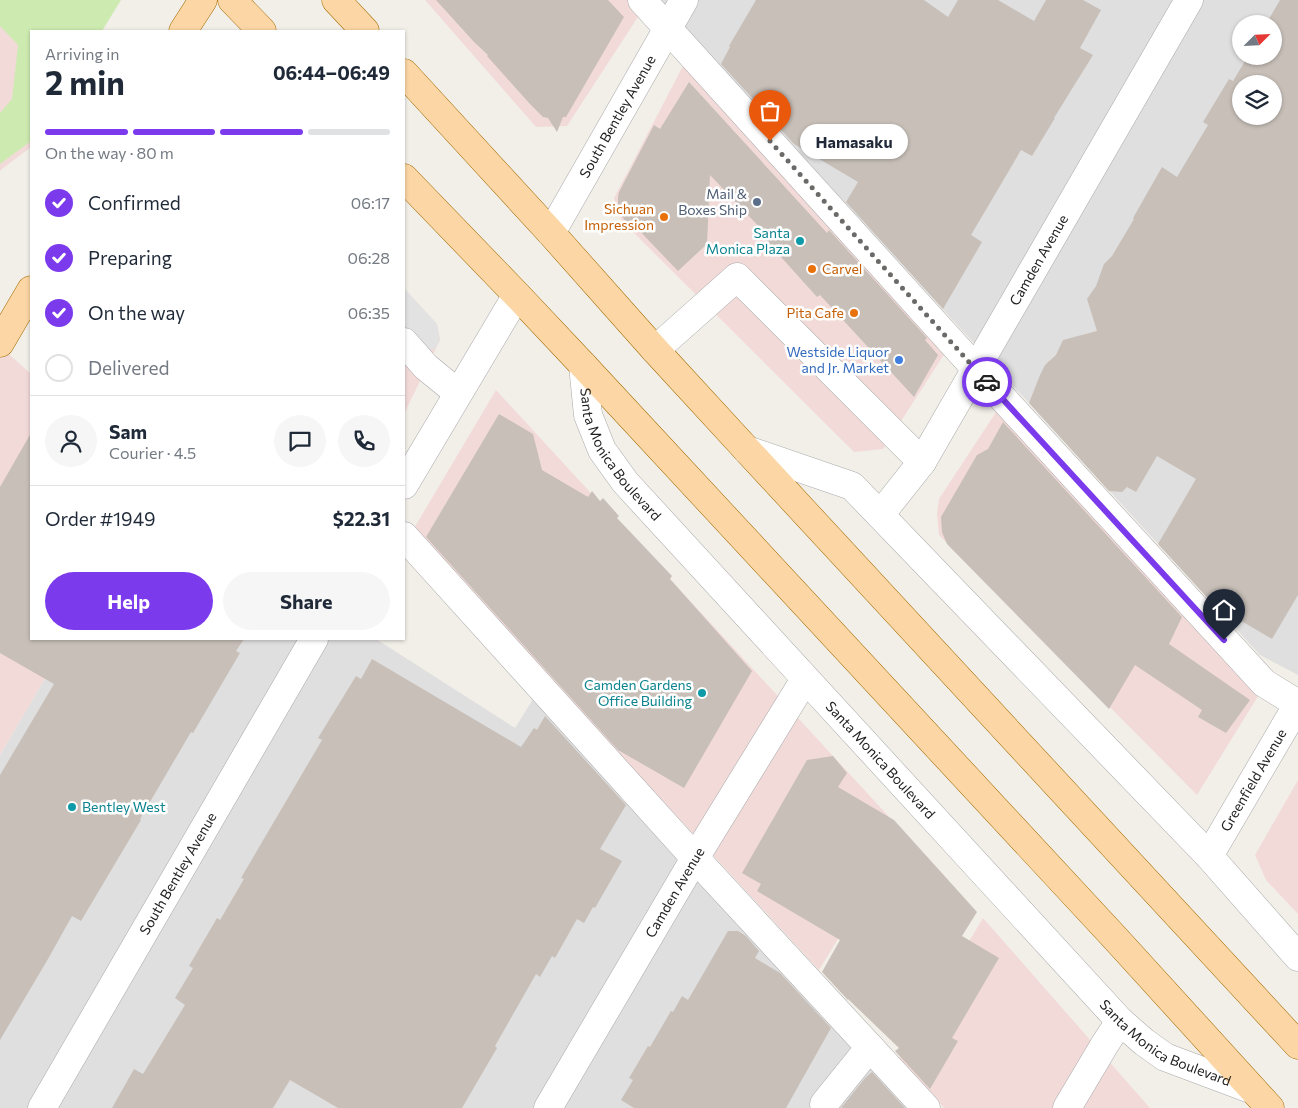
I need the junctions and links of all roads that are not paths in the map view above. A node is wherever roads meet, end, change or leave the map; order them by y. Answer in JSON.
{"nodes":[{"id":1,"x":203,"y":0,"type":"edge"},
{"id":2,"x":232,"y":0,"type":"edge"},
{"id":3,"x":336,"y":0,"type":"edge"},
{"id":4,"x":642,"y":0,"type":"edge"},
{"id":5,"x":684,"y":0,"type":"edge"},
{"id":6,"x":1189,"y":0,"type":"edge"},
{"id":7,"x":668,"y":28,"type":"junction"},
{"id":8,"x":184,"y":30,"type":"edge"},
{"id":9,"x":261,"y":30,"type":"edge"},
{"id":10,"x":364,"y":30,"type":"edge"},
{"id":11,"x":405,"y":74,"type":"edge"},
{"id":12,"x":405,"y":179,"type":"edge"},
{"id":13,"x":552,"y":233,"type":"junction"},
{"id":14,"x":517,"y":295,"type":"junction"},
{"id":15,"x":28,"y":302,"type":"edge"},
{"id":16,"x":405,"y":343,"type":"edge"},
{"id":17,"x":0,"y":344,"type":"edge"},
{"id":18,"x":655,"y":350,"type":"junction"},
{"id":19,"x":582,"y":365,"type":"junction"},
{"id":20,"x":976,"y":369,"type":"junction"},
{"id":21,"x":458,"y":394,"type":"junction"},
{"id":22,"x":747,"y":450,"type":"junction"},
{"id":23,"x":922,"y":462,"type":"junction"},
{"id":24,"x":405,"y":483,"type":"edge"},
{"id":25,"x":880,"y":515,"type":"junction"},
{"id":26,"x":405,"y":537,"type":"edge"},
{"id":27,"x":313,"y":640,"type":"edge"},
{"id":28,"x":805,"y":679,"type":"junction"},
{"id":29,"x":1298,"y":704,"type":"edge"},
{"id":30,"x":1209,"y":856,"type":"junction"},
{"id":31,"x":695,"y":858,"type":"junction"},
{"id":32,"x":1298,"y":958,"type":"edge"},
{"id":33,"x":1120,"y":1021,"type":"junction"},
{"id":34,"x":1298,"y":1045,"type":"edge"},
{"id":35,"x":870,"y":1047,"type":"junction"},
{"id":36,"x":1262,"y":1099,"type":"edge"},
{"id":37,"x":824,"y":1104,"type":"dead end"},
{"id":38,"x":42,"y":1108,"type":"edge"},
{"id":39,"x":548,"y":1108,"type":"edge"},
{"id":40,"x":926,"y":1108,"type":"edge"},
{"id":41,"x":1067,"y":1108,"type":"edge"}],
"edges":[{"from":1,"to":8,"type":"main road"},
{"from":2,"to":9,"type":"main road"},
{"from":3,"to":10,"type":"main road"},
{"from":4,"to":7,"type":"street"},
{"from":5,"to":7,"type":"street","name":"South Bentley Avenue"},
{"from":6,"to":20,"type":"street","name":"Camden Avenue"},
{"from":7,"to":13,"type":"street","name":"South Bentley Avenue"},
{"from":7,"to":20,"type":"street"},
{"from":11,"to":13,"type":"main road"},
{"from":12,"to":14,"type":"main road","name":"Santa Monica Boulevard"},
{"from":13,"to":18,"type":"main road"},
{"from":14,"to":19,"type":"main road","name":"Santa Monica Boulevard"},
{"from":14,"to":21,"type":"street"},
{"from":15,"to":17,"type":"main road"},
{"from":16,"to":21,"type":"street"},
{"from":18,"to":22,"type":"main road"},
{"from":18,"to":23,"type":"street"},
{"from":19,"to":28,"type":"street","name":"Santa Monica Boulevard"},
{"from":19,"to":36,"type":"main road","name":"Santa Monica Boulevard"},
{"from":20,"to":23,"type":"street","name":"Camden Avenue"},
{"from":20,"to":29,"type":"street"},
{"from":21,"to":24,"type":"street"},
{"from":22,"to":25,"type":"street"},
{"from":22,"to":34,"type":"main road"},
{"from":23,"to":25,"type":"street","name":"Camden Avenue"},
{"from":25,"to":30,"type":"street"},
{"from":26,"to":31,"type":"street"},
{"from":27,"to":38,"type":"street","name":"South Bentley Avenue"},
{"from":28,"to":31,"type":"street","name":"Camden Avenue"},
{"from":28,"to":33,"type":"street","name":"Santa Monica Boulevard"},
{"from":29,"to":30,"type":"street","name":"Greenfield Avenue"},
{"from":30,"to":32,"type":"street"},
{"from":31,"to":35,"type":"street"},
{"from":31,"to":39,"type":"street","name":"Camden Avenue"},
{"from":33,"to":36,"type":"street","name":"Santa Monica Boulevard"},
{"from":33,"to":41,"type":"street"},
{"from":35,"to":37,"type":"street"},
{"from":35,"to":40,"type":"street"}]}
